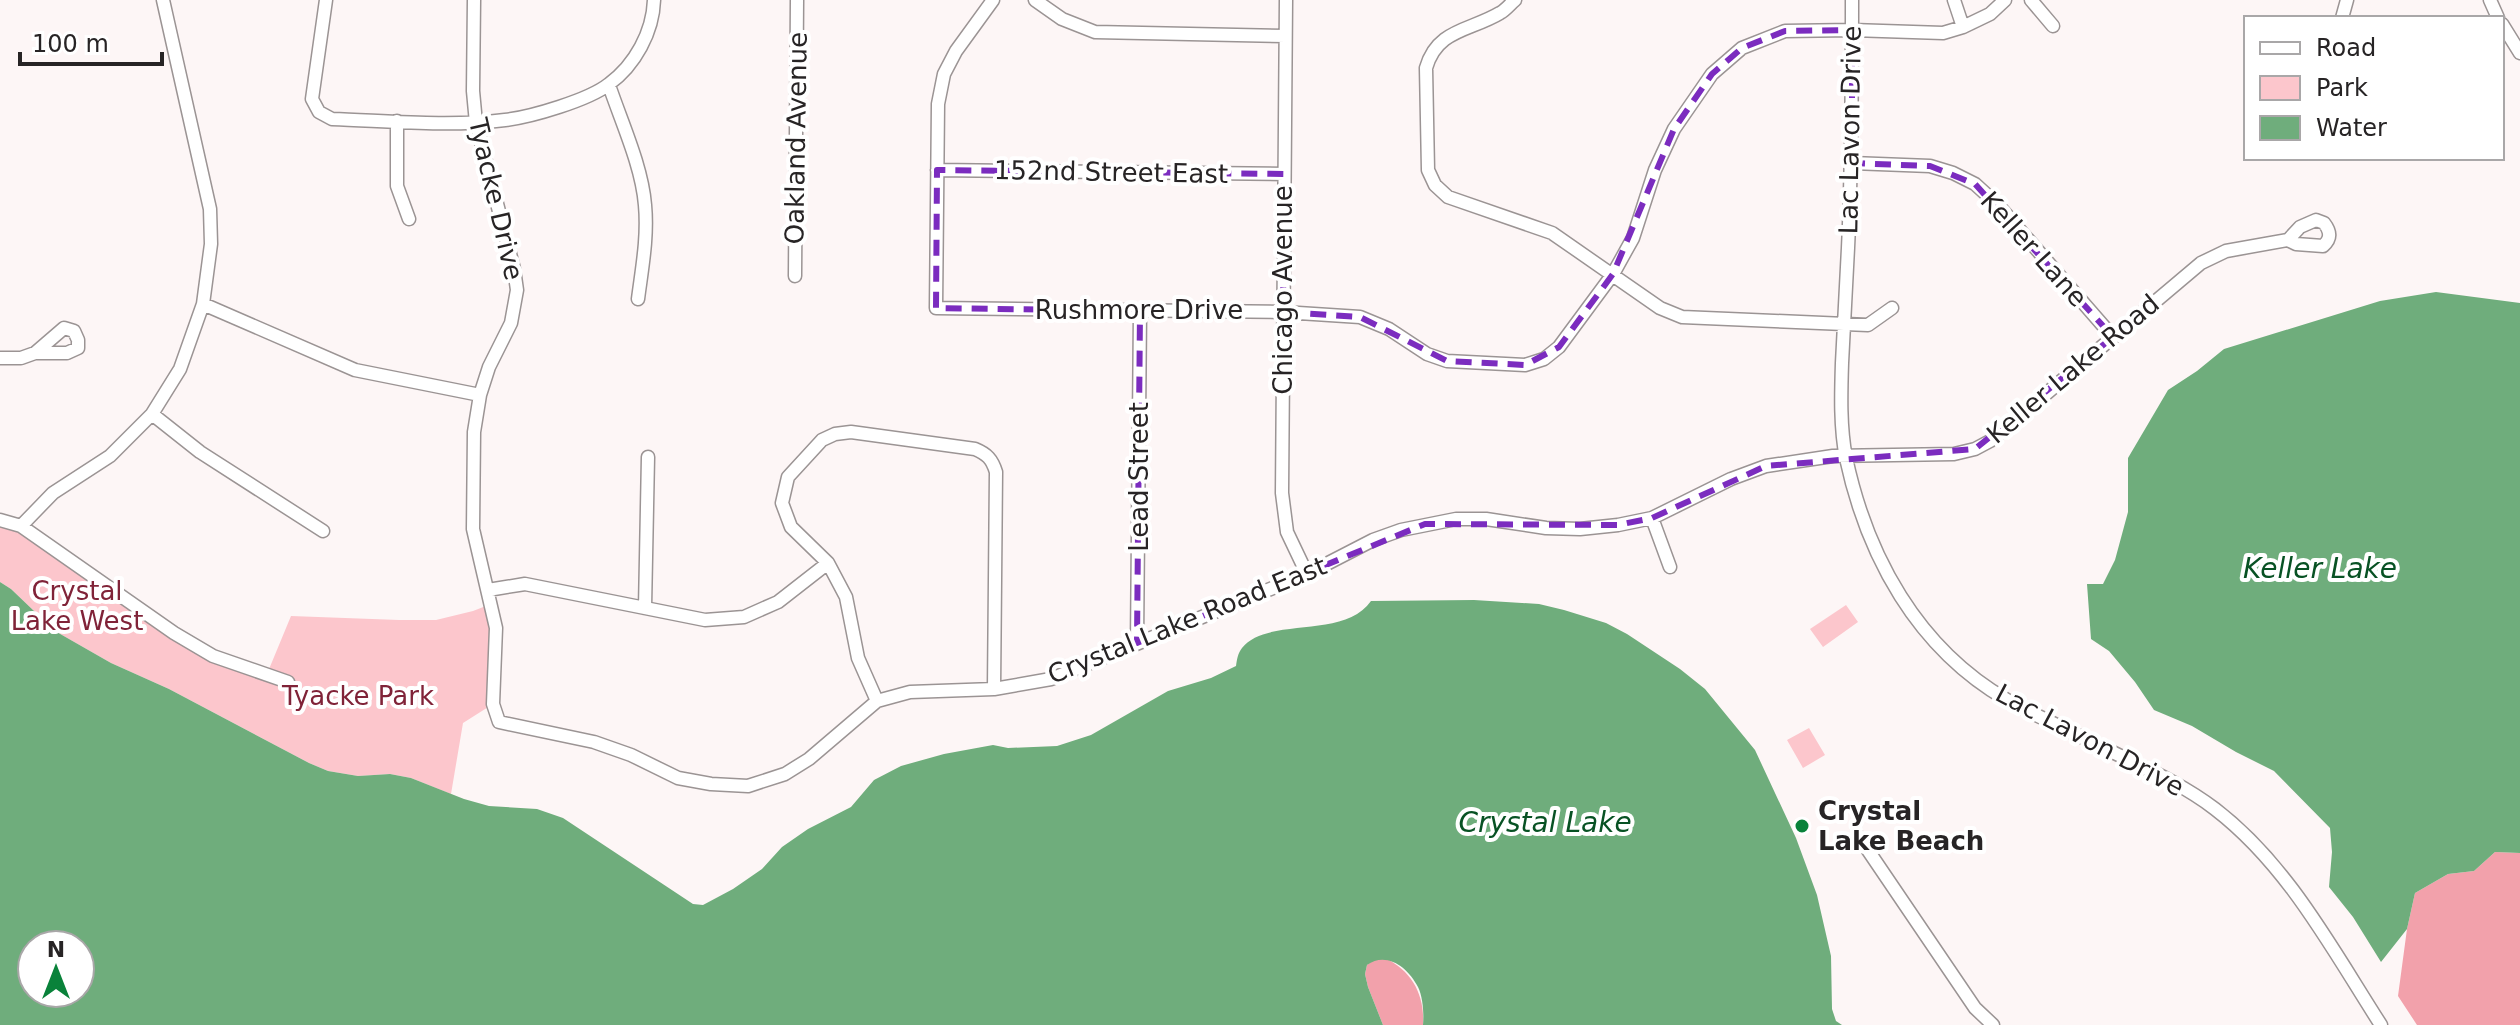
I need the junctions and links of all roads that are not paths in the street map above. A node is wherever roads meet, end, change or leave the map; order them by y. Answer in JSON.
{"nodes":[{"id":1,"x":163,"y":0,"type":"edge"},
{"id":2,"x":326,"y":0,"type":"edge"},
{"id":3,"x":474,"y":0,"type":"edge"},
{"id":4,"x":654,"y":0,"type":"edge"},
{"id":5,"x":797,"y":0,"type":"edge"},
{"id":6,"x":993,"y":0,"type":"edge"},
{"id":7,"x":1035,"y":0,"type":"edge"},
{"id":8,"x":1286,"y":0,"type":"edge"},
{"id":9,"x":1515,"y":0,"type":"edge"},
{"id":10,"x":1852,"y":0,"type":"edge"},
{"id":11,"x":1954,"y":0,"type":"edge"},
{"id":12,"x":2005,"y":0,"type":"edge"},
{"id":13,"x":2031,"y":0,"type":"edge"},
{"id":14,"x":2053,"y":26,"type":"dead end"},
{"id":15,"x":1963,"y":27,"type":"junction"},
{"id":16,"x":2504,"y":27,"type":"edge"},
{"id":17,"x":1852,"y":30,"type":"junction"},
{"id":18,"x":1285,"y":36,"type":"junction"},
{"id":19,"x":2520,"y":53,"type":"edge"},
{"id":20,"x":609,"y":85,"type":"junction"},
{"id":21,"x":397,"y":121,"type":"junction"},
{"id":22,"x":476,"y":123,"type":"junction"},
{"id":23,"x":1852,"y":163,"type":"junction"},
{"id":24,"x":937,"y":170,"type":"junction"},
{"id":25,"x":1284,"y":174,"type":"junction"},
{"id":26,"x":409,"y":219,"type":"dead end"},
{"id":27,"x":2288,"y":240,"type":"dead end"},
{"id":28,"x":1613,"y":274,"type":"junction"},
{"id":29,"x":795,"y":276,"type":"dead end"},
{"id":30,"x":638,"y":299,"type":"dead end"},
{"id":31,"x":203,"y":304,"type":"junction"},
{"id":32,"x":1892,"y":308,"type":"dead end"},
{"id":33,"x":1140,"y":311,"type":"junction"},
{"id":34,"x":1283,"y":312,"type":"junction"},
{"id":35,"x":1844,"y":325,"type":"junction"},
{"id":36,"x":2113,"y":337,"type":"junction"},
{"id":37,"x":35,"y":353,"type":"dead end"},
{"id":38,"x":0,"y":358,"type":"edge"},
{"id":39,"x":480,"y":395,"type":"junction"},
{"id":40,"x":152,"y":414,"type":"junction"},
{"id":41,"x":1846,"y":455,"type":"junction"},
{"id":42,"x":648,"y":457,"type":"dead end"},
{"id":43,"x":1652,"y":518,"type":"junction"},
{"id":44,"x":0,"y":520,"type":"edge"},
{"id":45,"x":21,"y":526,"type":"junction"},
{"id":46,"x":323,"y":531,"type":"dead end"},
{"id":47,"x":828,"y":563,"type":"junction"},
{"id":48,"x":1670,"y":567,"type":"dead end"},
{"id":49,"x":1307,"y":574,"type":"junction"},
{"id":50,"x":488,"y":590,"type":"junction"},
{"id":51,"x":645,"y":608,"type":"junction"},
{"id":52,"x":1137,"y":643,"type":"junction"},
{"id":53,"x":288,"y":682,"type":"dead end"},
{"id":54,"x":994,"y":689,"type":"junction"},
{"id":55,"x":877,"y":701,"type":"junction"},
{"id":56,"x":499,"y":722,"type":"joint"},
{"id":57,"x":1859,"y":837,"type":"dead end"},
{"id":58,"x":1993,"y":1025,"type":"edge"},
{"id":59,"x":2381,"y":1025,"type":"edge"}],
"edges":[{"from":1,"to":31,"type":"street"},
{"from":2,"to":21,"type":"street"},
{"from":3,"to":22,"type":"street","name":"Tyacke Drive"},
{"from":4,"to":20,"type":"street"},
{"from":5,"to":29,"type":"street","name":"Oakland Avenue"},
{"from":6,"to":24,"type":"street"},
{"from":7,"to":18,"type":"street"},
{"from":8,"to":18,"type":"street","name":"Chicago Avenue"},
{"from":9,"to":28,"type":"street"},
{"from":10,"to":17,"type":"street","name":"Lac Lavon Drive"},
{"from":11,"to":15,"type":"street"},
{"from":12,"to":15,"type":"street","name":"Rushmore Drive"},
{"from":13,"to":14,"type":"street"},
{"from":15,"to":17,"type":"street","name":"Rushmore Drive"},
{"from":16,"to":19,"type":"street"},
{"from":17,"to":23,"type":"street","name":"Lac Lavon Drive"},
{"from":17,"to":28,"type":"street","name":"Rushmore Drive"},
{"from":18,"to":25,"type":"street","name":"Chicago Avenue"},
{"from":20,"to":22,"type":"street"},
{"from":20,"to":30,"type":"street"},
{"from":21,"to":22,"type":"street"},
{"from":21,"to":26,"type":"street"},
{"from":22,"to":39,"type":"street","name":"Tyacke Drive"},
{"from":23,"to":35,"type":"street","name":"Lac Lavon Drive"},
{"from":23,"to":36,"type":"street","name":"Keller Lane"},
{"from":24,"to":25,"type":"street","name":"152nd Street East"},
{"from":24,"to":33,"type":"street","name":"Rushmore Drive"},
{"from":25,"to":34,"type":"street","name":"Chicago Avenue"},
{"from":27,"to":36,"type":"street","name":"Keller Lake Road"},
{"from":28,"to":34,"type":"street","name":"Rushmore Drive"},
{"from":28,"to":35,"type":"street"},
{"from":31,"to":39,"type":"street"},
{"from":31,"to":40,"type":"street"},
{"from":32,"to":35,"type":"street"},
{"from":33,"to":34,"type":"street","name":"Rushmore Drive"},
{"from":33,"to":52,"type":"street","name":"Lead Street"},
{"from":34,"to":49,"type":"street","name":"Chicago Avenue"},
{"from":35,"to":41,"type":"street","name":"Lac Lavon Drive"},
{"from":36,"to":41,"type":"street","name":"Keller Lake Road"},
{"from":37,"to":38,"type":"street"},
{"from":39,"to":50,"type":"street","name":"Tyacke Drive"},
{"from":40,"to":45,"type":"street"},
{"from":40,"to":46,"type":"street"},
{"from":41,"to":43,"type":"street","name":"Crystal Lake Road East"},
{"from":41,"to":59,"type":"street","name":"Lac Lavon Drive"},
{"from":42,"to":51,"type":"street"},
{"from":43,"to":48,"type":"street"},
{"from":43,"to":49,"type":"street","name":"Crystal Lake Road East"},
{"from":44,"to":45,"type":"street"},
{"from":45,"to":53,"type":"street"},
{"from":47,"to":51,"type":"street"},
{"from":47,"to":54,"type":"street"},
{"from":47,"to":55,"type":"street"},
{"from":49,"to":52,"type":"street","name":"Crystal Lake Road East"},
{"from":50,"to":51,"type":"street"},
{"from":50,"to":56,"type":"street","name":"Tyacke Drive"},
{"from":52,"to":54,"type":"street","name":"Crystal Lake Road East"},
{"from":54,"to":55,"type":"street","name":"Crystal Lake Road East"},
{"from":55,"to":56,"type":"street","name":"Crystal Lake Road East"},
{"from":57,"to":58,"type":"street"}]}
